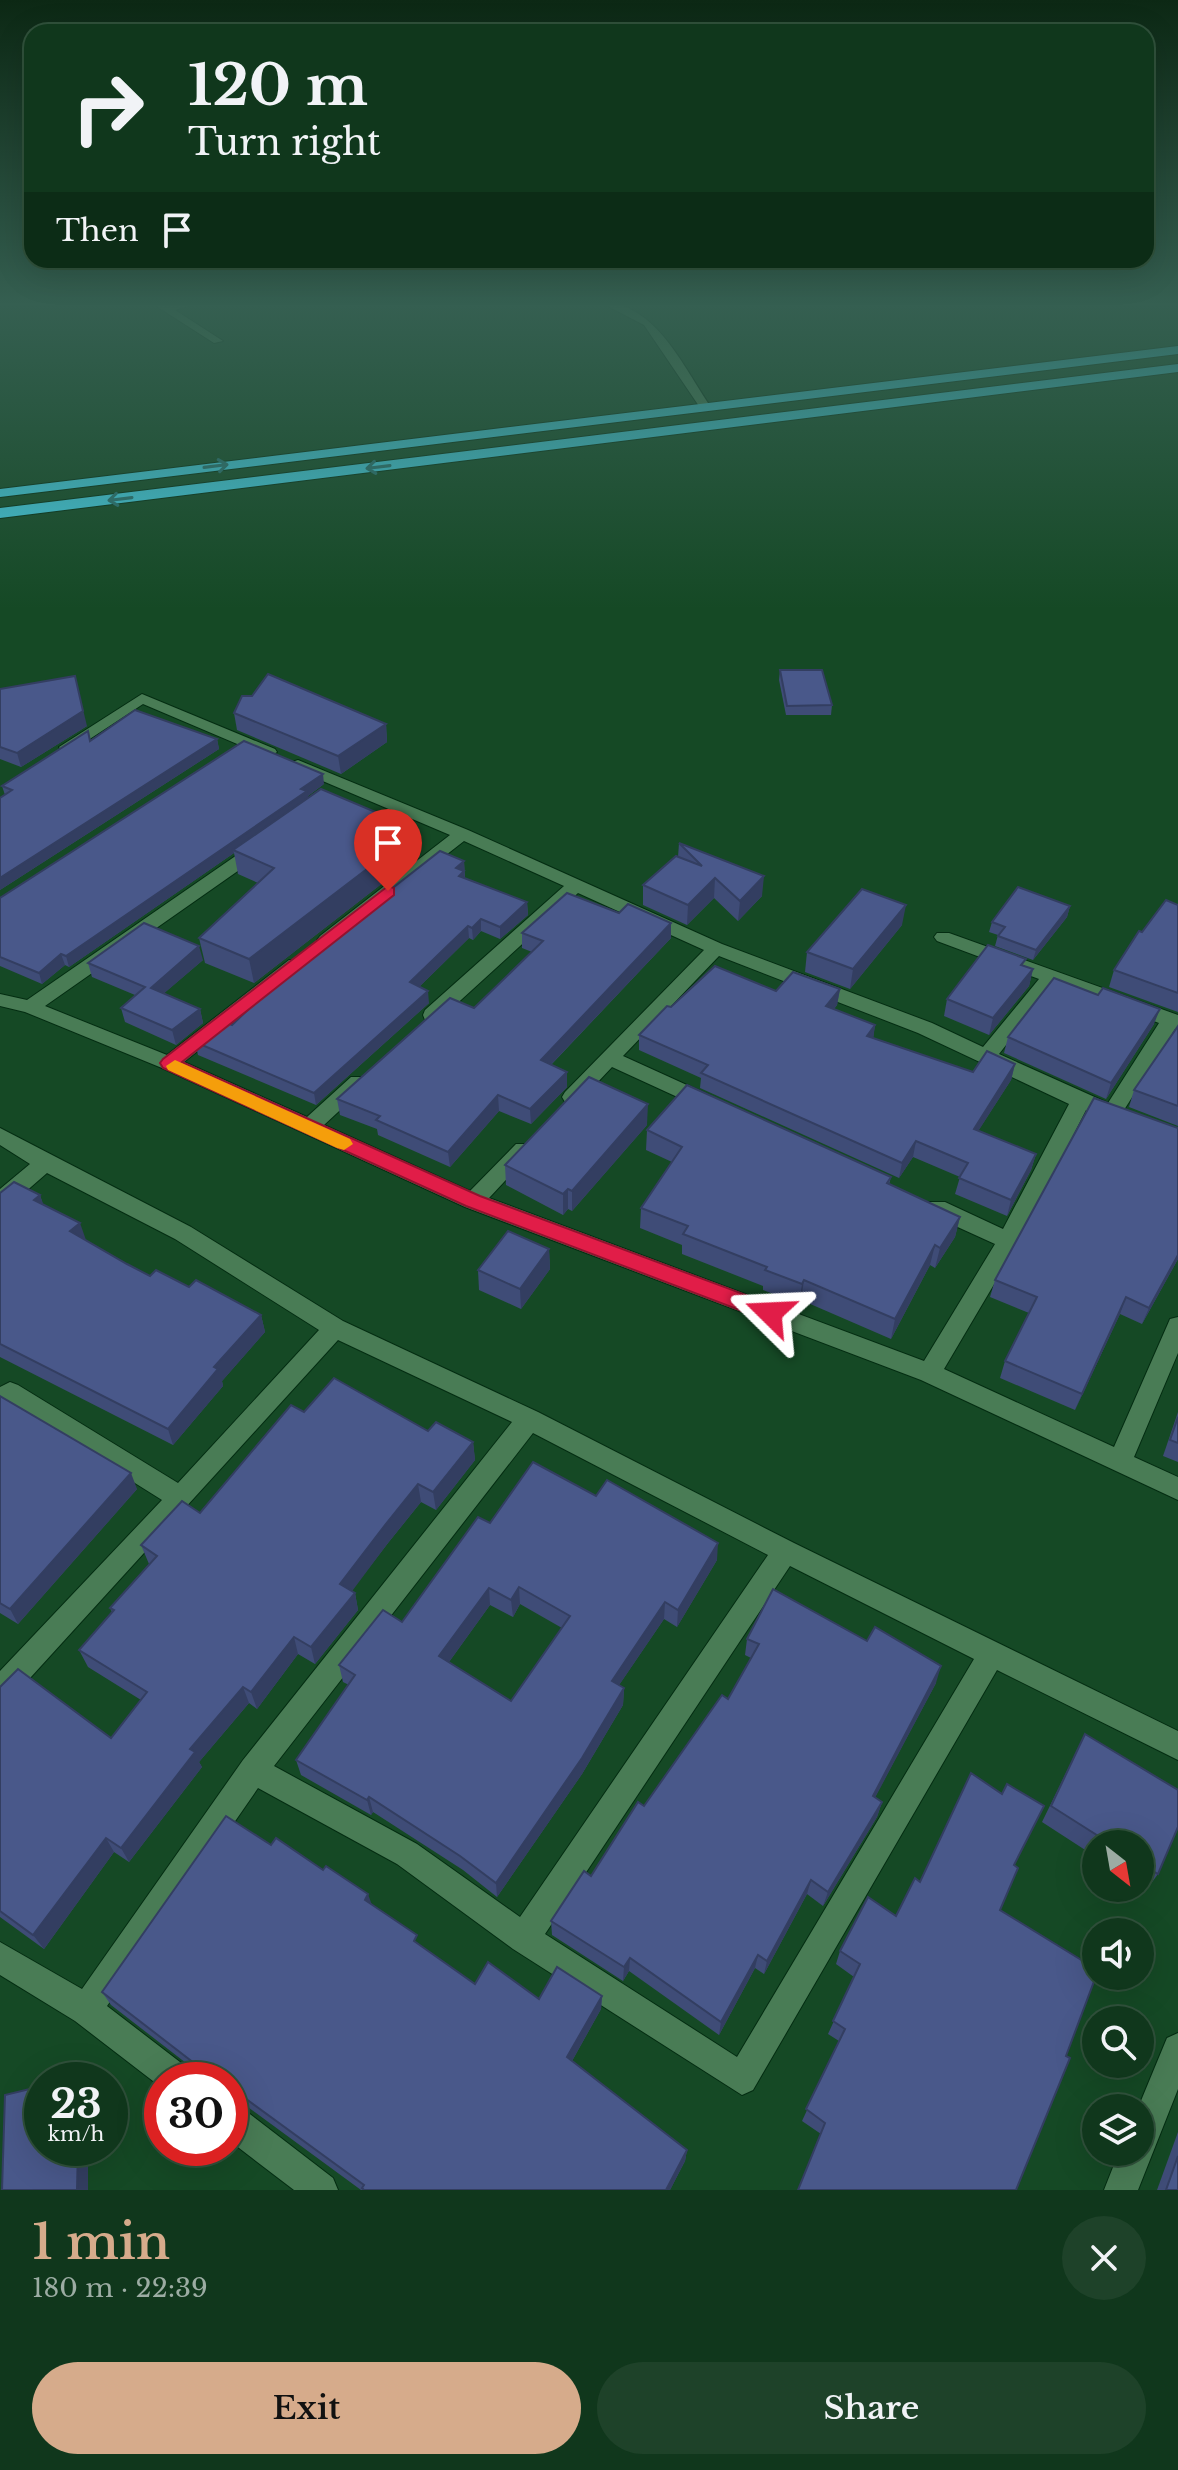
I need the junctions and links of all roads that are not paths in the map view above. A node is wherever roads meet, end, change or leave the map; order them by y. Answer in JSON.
{"nodes":[{"id":1,"x":703,"y":404,"type":"edge"},
{"id":2,"x":728,"y":404,"type":"edge"},
{"id":3,"x":884,"y":404,"type":"edge"},
{"id":4,"x":705,"y":407,"type":"junction"},
{"id":5,"x":0,"y":493,"type":"edge"},
{"id":6,"x":0,"y":513,"type":"edge"},
{"id":7,"x":49,"y":759,"type":"edge"},
{"id":8,"x":462,"y":834,"type":"junction"},
{"id":9,"x":270,"y":840,"type":"edge"},
{"id":10,"x":576,"y":885,"type":"junction"},
{"id":11,"x":943,"y":937,"type":"dead end"},
{"id":12,"x":716,"y":948,"type":"junction"},
{"id":13,"x":1050,"y":977,"type":"junction"},
{"id":14,"x":0,"y":1000,"type":"edge"},
{"id":15,"x":30,"y":1007,"type":"junction"},
{"id":16,"x":1175,"y":1021,"type":"edge"},
{"id":17,"x":413,"y":1033,"type":"edge"},
{"id":18,"x":986,"y":1057,"type":"junction"},
{"id":19,"x":609,"y":1058,"type":"junction"},
{"id":20,"x":169,"y":1063,"type":"junction"},
{"id":21,"x":378,"y":1064,"type":"edge"},
{"id":22,"x":1081,"y":1101,"type":"junction"},
{"id":23,"x":723,"y":1110,"type":"edge"},
{"id":24,"x":1112,"y":1112,"type":"junction"},
{"id":25,"x":557,"y":1113,"type":"edge"},
{"id":26,"x":1138,"y":1122,"type":"edge"},
{"id":27,"x":308,"y":1128,"type":"junction"},
{"id":28,"x":0,"y":1135,"type":"edge"},
{"id":29,"x":536,"y":1135,"type":"edge"},
{"id":30,"x":45,"y":1163,"type":"junction"},
{"id":31,"x":0,"y":1201,"type":"edge"},
{"id":32,"x":473,"y":1201,"type":"junction"},
{"id":33,"x":923,"y":1201,"type":"edge"},
{"id":34,"x":1008,"y":1241,"type":"junction"},
{"id":35,"x":1178,"y":1326,"type":"edge"},
{"id":36,"x":335,"y":1328,"type":"junction"},
{"id":37,"x":929,"y":1373,"type":"junction"},
{"id":38,"x":3,"y":1394,"type":"edge"},
{"id":39,"x":529,"y":1419,"type":"junction"},
{"id":40,"x":1119,"y":1463,"type":"junction"},
{"id":41,"x":1178,"y":1489,"type":"edge"},
{"id":42,"x":180,"y":1498,"type":"junction"},
{"id":43,"x":785,"y":1551,"type":"junction"},
{"id":44,"x":991,"y":1655,"type":"junction"},
{"id":45,"x":0,"y":1691,"type":"edge"},
{"id":46,"x":1178,"y":1746,"type":"edge"},
{"id":47,"x":253,"y":1770,"type":"junction"},
{"id":48,"x":524,"y":1938,"type":"junction"},
{"id":49,"x":0,"y":1957,"type":"edge"},
{"id":50,"x":86,"y":2010,"type":"junction"},
{"id":51,"x":1178,"y":2049,"type":"edge"},
{"id":52,"x":154,"y":2062,"type":"edge"},
{"id":53,"x":1154,"y":2108,"type":"edge"},
{"id":54,"x":248,"y":2134,"type":"edge"},
{"id":55,"x":1130,"y":2166,"type":"edge"},
{"id":56,"x":321,"y":2190,"type":"edge"},
{"id":57,"x":1121,"y":2190,"type":"edge"}],
"edges":[{"from":1,"to":4,"type":"street"},
{"from":2,"to":4,"type":"highway"},
{"from":3,"to":6,"type":"highway","one_way":true},
{"from":5,"to":4,"type":"highway","one_way":true},
{"from":7,"to":8,"type":"street"},
{"from":8,"to":10,"type":"street"},
{"from":8,"to":20,"type":"street"},
{"from":9,"to":15,"type":"street"},
{"from":10,"to":12,"type":"street"},
{"from":10,"to":17,"type":"street"},
{"from":11,"to":13,"type":"street"},
{"from":12,"to":18,"type":"street"},
{"from":12,"to":19,"type":"street"},
{"from":13,"to":16,"type":"street"},
{"from":13,"to":18,"type":"street"},
{"from":14,"to":15,"type":"street"},
{"from":15,"to":20,"type":"street"},
{"from":16,"to":24,"type":"street"},
{"from":18,"to":22,"type":"street"},
{"from":19,"to":23,"type":"street"},
{"from":19,"to":25,"type":"street"},
{"from":20,"to":27,"type":"street"},
{"from":21,"to":27,"type":"street"},
{"from":22,"to":24,"type":"street"},
{"from":22,"to":34,"type":"street"},
{"from":24,"to":26,"type":"street"},
{"from":27,"to":32,"type":"street"},
{"from":28,"to":30,"type":"street"},
{"from":29,"to":32,"type":"street"},
{"from":30,"to":31,"type":"street"},
{"from":30,"to":36,"type":"street"},
{"from":32,"to":37,"type":"street"},
{"from":33,"to":34,"type":"street"},
{"from":34,"to":37,"type":"street"},
{"from":35,"to":40,"type":"street"},
{"from":36,"to":39,"type":"street"},
{"from":36,"to":42,"type":"street"},
{"from":37,"to":40,"type":"street"},
{"from":38,"to":42,"type":"street"},
{"from":39,"to":43,"type":"street"},
{"from":39,"to":47,"type":"street"},
{"from":40,"to":41,"type":"street"},
{"from":42,"to":45,"type":"street"},
{"from":43,"to":44,"type":"street"},
{"from":43,"to":48,"type":"street"},
{"from":44,"to":46,"type":"street"},
{"from":44,"to":48,"type":"street"},
{"from":47,"to":48,"type":"street"},
{"from":47,"to":50,"type":"street"},
{"from":49,"to":50,"type":"street"},
{"from":50,"to":52,"type":"street"},
{"from":51,"to":53,"type":"street"},
{"from":54,"to":56,"type":"street"},
{"from":55,"to":57,"type":"street"}]}
